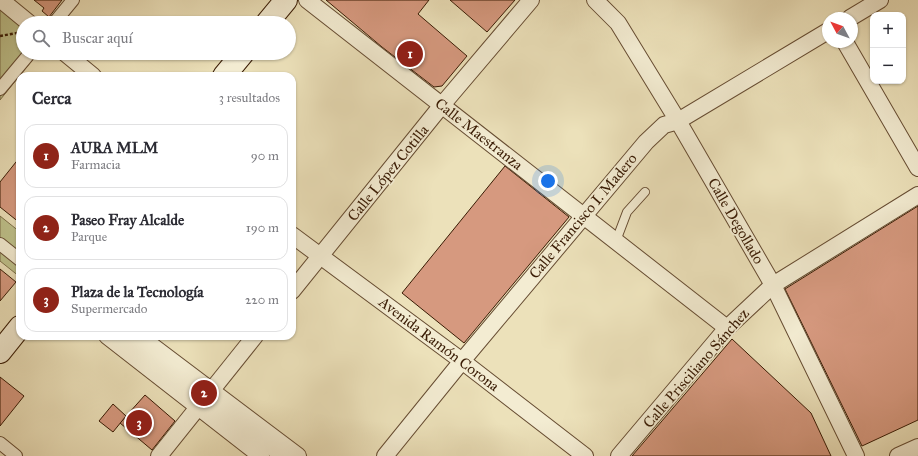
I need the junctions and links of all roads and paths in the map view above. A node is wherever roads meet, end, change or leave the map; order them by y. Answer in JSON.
{"nodes":[{"id":1,"x":1,"y":0,"type":"edge"},
{"id":2,"x":73,"y":0,"type":"edge"},
{"id":3,"x":286,"y":0,"type":"edge"},
{"id":4,"x":307,"y":0,"type":"edge"},
{"id":5,"x":531,"y":0,"type":"edge"},
{"id":6,"x":595,"y":0,"type":"edge"},
{"id":7,"x":872,"y":1,"type":"edge"},
{"id":8,"x":858,"y":12,"type":"edge"},
{"id":9,"x":20,"y":16,"type":"edge"},
{"id":10,"x":60,"y":16,"type":"edge"},
{"id":11,"x":273,"y":16,"type":"edge"},
{"id":12,"x":16,"y":34,"type":"edge"},
{"id":13,"x":822,"y":35,"type":"edge"},
{"id":14,"x":0,"y":36,"type":"edge"},
{"id":15,"x":848,"y":48,"type":"edge"},
{"id":16,"x":24,"y":60,"type":"edge"},
{"id":17,"x":74,"y":60,"type":"edge"},
{"id":18,"x":237,"y":60,"type":"edge"},
{"id":19,"x":88,"y":72,"type":"edge"},
{"id":20,"x":227,"y":72,"type":"edge"},
{"id":21,"x":0,"y":89,"type":"edge"},
{"id":22,"x":442,"y":106,"type":"junction"},
{"id":23,"x":678,"y":121,"type":"junction"},
{"id":24,"x":918,"y":168,"type":"edge"},
{"id":25,"x":645,"y":192,"type":"dead end"},
{"id":26,"x":918,"y":195,"type":"edge"},
{"id":27,"x":584,"y":215,"type":"junction"},
{"id":28,"x":296,"y":237,"type":"edge"},
{"id":29,"x":616,"y":241,"type":"junction"},
{"id":30,"x":0,"y":244,"type":"edge"},
{"id":31,"x":320,"y":256,"type":"junction"},
{"id":32,"x":16,"y":257,"type":"edge"},
{"id":33,"x":773,"y":284,"type":"junction"},
{"id":34,"x":296,"y":286,"type":"edge"},
{"id":35,"x":727,"y":328,"type":"junction"},
{"id":36,"x":16,"y":332,"type":"edge"},
{"id":37,"x":113,"y":340,"type":"edge"},
{"id":38,"x":125,"y":340,"type":"edge"},
{"id":39,"x":143,"y":340,"type":"edge"},
{"id":40,"x":252,"y":340,"type":"edge"},
{"id":41,"x":0,"y":352,"type":"edge"},
{"id":42,"x":462,"y":360,"type":"junction"},
{"id":43,"x":204,"y":399,"type":"junction"},
{"id":44,"x":0,"y":443,"type":"edge"},
{"id":45,"x":918,"y":447,"type":"edge"},
{"id":46,"x":16,"y":456,"type":"edge"},
{"id":47,"x":159,"y":456,"type":"edge"},
{"id":48,"x":261,"y":456,"type":"edge"},
{"id":49,"x":280,"y":456,"type":"edge"},
{"id":50,"x":298,"y":456,"type":"edge"},
{"id":51,"x":385,"y":456,"type":"edge"},
{"id":52,"x":585,"y":456,"type":"edge"},
{"id":53,"x":619,"y":456,"type":"edge"},
{"id":54,"x":856,"y":456,"type":"edge"},
{"id":55,"x":898,"y":456,"type":"edge"}],
"edges":[{"from":1,"to":9,"type":"street"},
{"from":2,"to":10,"type":"street"},
{"from":3,"to":11,"type":"main road"},
{"from":4,"to":22,"type":"street","name":"Calle Maestranza"},
{"from":5,"to":22,"type":"street","name":"Calle López Cotilla"},
{"from":6,"to":23,"type":"street","name":"Calle Degollado"},
{"from":7,"to":8,"type":"street"},
{"from":12,"to":14,"type":"path"},
{"from":13,"to":23,"type":"street","name":"Calle Francisco I. Madero"},
{"from":15,"to":24,"type":"street"},
{"from":16,"to":21,"type":"street"},
{"from":17,"to":19,"type":"street"},
{"from":18,"to":20,"type":"main road"},
{"from":22,"to":27,"type":"street","name":"Calle Maestranza"},
{"from":22,"to":31,"type":"street","name":"Calle López Cotilla"},
{"from":23,"to":27,"type":"street","name":"Calle Francisco I. Madero"},
{"from":23,"to":33,"type":"street","name":"Calle Degollado"},
{"from":25,"to":29,"type":"lane"},
{"from":26,"to":33,"type":"street","name":"Calle Prisciliano Sánchez"},
{"from":27,"to":29,"type":"street","name":"Calle Maestranza"},
{"from":27,"to":42,"type":"street","name":"Calle Francisco I. Madero"},
{"from":28,"to":31,"type":"street","name":"Avenida Ramón Corona"},
{"from":29,"to":35,"type":"street","name":"Calle Maestranza"},
{"from":30,"to":32,"type":"street"},
{"from":31,"to":34,"type":"street","name":"Calle López Cotilla"},
{"from":31,"to":42,"type":"street","name":"Avenida Ramón Corona"},
{"from":33,"to":35,"type":"street","name":"Calle Prisciliano Sánchez"},
{"from":33,"to":54,"type":"street","name":"Calle Degollado"},
{"from":35,"to":53,"type":"street","name":"Calle Prisciliano Sánchez"},
{"from":36,"to":41,"type":"main road"},
{"from":37,"to":43,"type":"street"},
{"from":38,"to":43,"type":"street"},
{"from":39,"to":43,"type":"street"},
{"from":40,"to":43,"type":"street"},
{"from":42,"to":51,"type":"street","name":"Calle Francisco I. Madero"},
{"from":42,"to":52,"type":"street","name":"Avenida Ramón Corona"},
{"from":43,"to":47,"type":"street"},
{"from":43,"to":48,"type":"street"},
{"from":43,"to":49,"type":"street"},
{"from":43,"to":50,"type":"street"},
{"from":44,"to":46,"type":"street"},
{"from":45,"to":55,"type":"street"}]}
